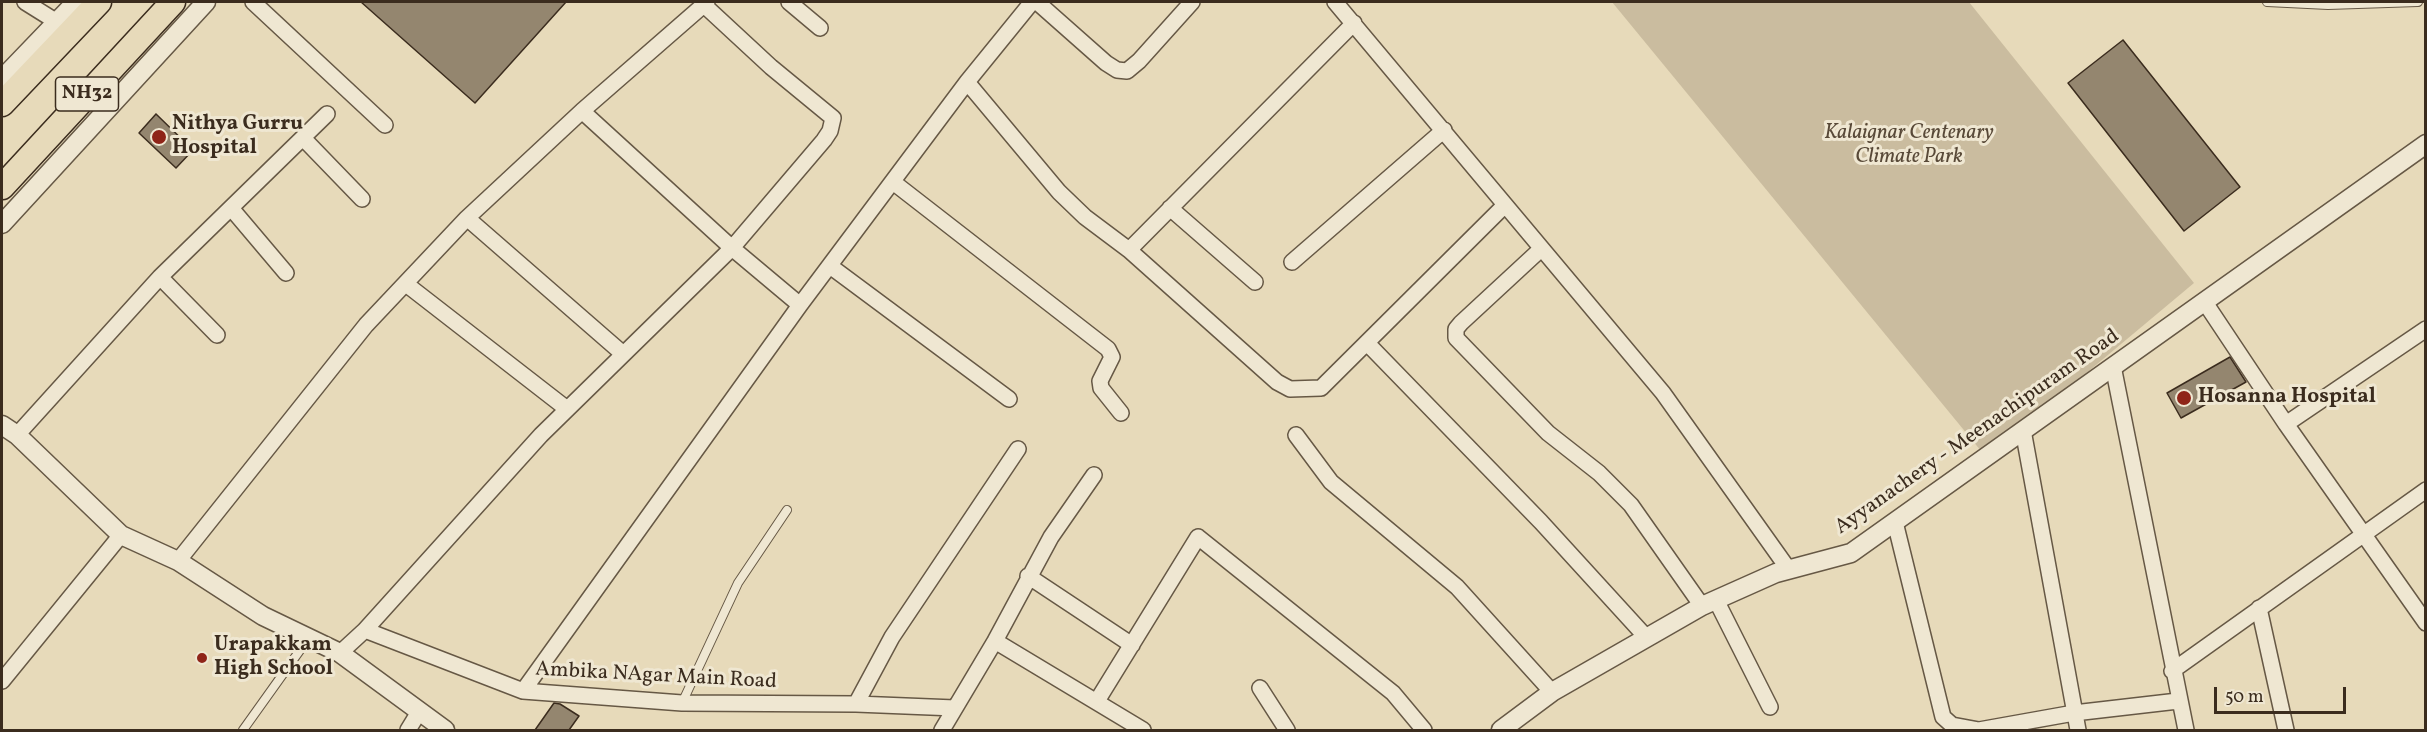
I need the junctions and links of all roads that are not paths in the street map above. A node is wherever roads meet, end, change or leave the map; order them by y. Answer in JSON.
{"nodes":[{"id":1,"x":25,"y":2,"type":"edge"},
{"id":2,"x":76,"y":2,"type":"edge"},
{"id":3,"x":99,"y":2,"type":"edge"},
{"id":4,"x":172,"y":2,"type":"edge"},
{"id":5,"x":206,"y":2,"type":"edge"},
{"id":6,"x":253,"y":2,"type":"edge"},
{"id":7,"x":789,"y":2,"type":"edge"},
{"id":8,"x":1034,"y":2,"type":"edge"},
{"id":9,"x":1192,"y":2,"type":"edge"},
{"id":10,"x":1335,"y":2,"type":"edge"},
{"id":11,"x":2267,"y":2,"type":"edge"},
{"id":12,"x":2418,"y":2,"type":"edge"},
{"id":13,"x":706,"y":3,"type":"edge"},
{"id":14,"x":57,"y":22,"type":"junction"},
{"id":15,"x":1354,"y":23,"type":"junction"},
{"id":16,"x":820,"y":28,"type":"dead end"},
{"id":17,"x":2,"y":79,"type":"edge"},
{"id":18,"x":967,"y":82,"type":"junction"},
{"id":19,"x":2,"y":104,"type":"edge"},
{"id":20,"x":582,"y":111,"type":"junction"},
{"id":21,"x":327,"y":114,"type":"dead end"},
{"id":22,"x":385,"y":125,"type":"dead end"},
{"id":23,"x":1444,"y":130,"type":"junction"},
{"id":24,"x":303,"y":138,"type":"junction"},
{"id":25,"x":2426,"y":144,"type":"edge"},
{"id":26,"x":893,"y":182,"type":"junction"},
{"id":27,"x":2,"y":187,"type":"edge"},
{"id":28,"x":362,"y":199,"type":"dead end"},
{"id":29,"x":1504,"y":206,"type":"junction"},
{"id":30,"x":231,"y":208,"type":"junction"},
{"id":31,"x":1170,"y":208,"type":"junction"},
{"id":32,"x":468,"y":218,"type":"junction"},
{"id":33,"x":2,"y":224,"type":"edge"},
{"id":34,"x":732,"y":248,"type":"junction"},
{"id":35,"x":1541,"y":249,"type":"junction"},
{"id":36,"x":1129,"y":250,"type":"junction"},
{"id":37,"x":1292,"y":262,"type":"dead end"},
{"id":38,"x":830,"y":266,"type":"junction"},
{"id":39,"x":286,"y":273,"type":"dead end"},
{"id":40,"x":160,"y":278,"type":"junction"},
{"id":41,"x":1255,"y":282,"type":"dead end"},
{"id":42,"x":406,"y":284,"type":"junction"},
{"id":43,"x":2204,"y":302,"type":"junction"},
{"id":44,"x":800,"y":305,"type":"junction"},
{"id":45,"x":2426,"y":329,"type":"edge"},
{"id":46,"x":217,"y":335,"type":"dead end"},
{"id":47,"x":1367,"y":343,"type":"junction"},
{"id":48,"x":622,"y":353,"type":"junction"},
{"id":49,"x":2113,"y":366,"type":"junction"},
{"id":50,"x":1009,"y":399,"type":"dead end"},
{"id":51,"x":567,"y":409,"type":"junction"},
{"id":52,"x":1121,"y":413,"type":"dead end"},
{"id":53,"x":2286,"y":424,"type":"junction"},
{"id":54,"x":9,"y":430,"type":"edge"},
{"id":55,"x":2023,"y":430,"type":"junction"},
{"id":56,"x":1296,"y":435,"type":"dead end"},
{"id":57,"x":1018,"y":449,"type":"dead end"},
{"id":58,"x":1094,"y":475,"type":"dead end"},
{"id":59,"x":2426,"y":490,"type":"edge"},
{"id":60,"x":787,"y":510,"type":"dead end"},
{"id":61,"x":1895,"y":522,"type":"junction"},
{"id":62,"x":121,"y":535,"type":"junction"},
{"id":63,"x":2362,"y":535,"type":"junction"},
{"id":64,"x":178,"y":561,"type":"junction"},
{"id":65,"x":1789,"y":570,"type":"junction"},
{"id":66,"x":1028,"y":576,"type":"junction"},
{"id":67,"x":1709,"y":603,"type":"junction"},
{"id":68,"x":2259,"y":608,"type":"junction"},
{"id":69,"x":2426,"y":622,"type":"edge"},
{"id":70,"x":365,"y":630,"type":"junction"},
{"id":71,"x":1646,"y":637,"type":"junction"},
{"id":72,"x":309,"y":638,"type":"junction"},
{"id":73,"x":995,"y":641,"type":"junction"},
{"id":74,"x":1132,"y":645,"type":"junction"},
{"id":75,"x":340,"y":653,"type":"junction"},
{"id":76,"x":2172,"y":671,"type":"junction"},
{"id":77,"x":2,"y":681,"type":"edge"},
{"id":78,"x":1260,"y":688,"type":"dead end"},
{"id":79,"x":523,"y":691,"type":"junction"},
{"id":80,"x":1552,"y":692,"type":"junction"},
{"id":81,"x":1097,"y":701,"type":"junction"},
{"id":82,"x":2178,"y":701,"type":"junction"},
{"id":83,"x":682,"y":704,"type":"junction"},
{"id":84,"x":856,"y":704,"type":"junction"},
{"id":85,"x":1770,"y":707,"type":"dead end"},
{"id":86,"x":955,"y":708,"type":"junction"},
{"id":87,"x":419,"y":712,"type":"junction"},
{"id":88,"x":2074,"y":713,"type":"junction"},
{"id":89,"x":243,"y":730,"type":"edge"},
{"id":90,"x":408,"y":730,"type":"edge"},
{"id":91,"x":445,"y":730,"type":"edge"},
{"id":92,"x":942,"y":730,"type":"edge"},
{"id":93,"x":1143,"y":730,"type":"edge"},
{"id":94,"x":1287,"y":730,"type":"edge"},
{"id":95,"x":1424,"y":730,"type":"edge"},
{"id":96,"x":1501,"y":730,"type":"edge"},
{"id":97,"x":2078,"y":730,"type":"edge"},
{"id":98,"x":2186,"y":730,"type":"edge"},
{"id":99,"x":2286,"y":730,"type":"edge"}],
"edges":[{"from":1,"to":14,"type":"street"},
{"from":2,"to":14,"type":"street"},
{"from":3,"to":19,"type":"highway","number":"NH32"},
{"from":4,"to":27,"type":"highway","number":"NH32"},
{"from":5,"to":33,"type":"street"},
{"from":6,"to":22,"type":"street"},
{"from":7,"to":16,"type":"street"},
{"from":8,"to":9,"type":"street"},
{"from":8,"to":18,"type":"street"},
{"from":10,"to":15,"type":"street"},
{"from":11,"to":12,"type":"lane"},
{"from":13,"to":20,"type":"street"},
{"from":13,"to":34,"type":"street"},
{"from":14,"to":17,"type":"street"},
{"from":15,"to":23,"type":"street"},
{"from":15,"to":31,"type":"street"},
{"from":18,"to":26,"type":"street"},
{"from":18,"to":36,"type":"street"},
{"from":20,"to":32,"type":"street"},
{"from":20,"to":34,"type":"street"},
{"from":21,"to":24,"type":"street"},
{"from":23,"to":29,"type":"street"},
{"from":23,"to":37,"type":"street"},
{"from":24,"to":28,"type":"street"},
{"from":24,"to":30,"type":"street"},
{"from":25,"to":43,"type":"street","name":"Ayyanachery - Meenachipuram Road"},
{"from":26,"to":38,"type":"street"},
{"from":26,"to":52,"type":"street"},
{"from":29,"to":35,"type":"street"},
{"from":29,"to":47,"type":"street"},
{"from":30,"to":39,"type":"street"},
{"from":30,"to":40,"type":"street"},
{"from":31,"to":36,"type":"street"},
{"from":31,"to":41,"type":"street"},
{"from":32,"to":42,"type":"street"},
{"from":32,"to":48,"type":"street"},
{"from":34,"to":44,"type":"street"},
{"from":34,"to":48,"type":"street"},
{"from":35,"to":65,"type":"street"},
{"from":35,"to":67,"type":"street"},
{"from":36,"to":47,"type":"street"},
{"from":38,"to":44,"type":"street"},
{"from":38,"to":50,"type":"street"},
{"from":40,"to":46,"type":"street"},
{"from":40,"to":54,"type":"street"},
{"from":42,"to":51,"type":"street"},
{"from":42,"to":64,"type":"street"},
{"from":43,"to":49,"type":"street","name":"Ayyanachery - Meenachipuram Road"},
{"from":43,"to":53,"type":"street"},
{"from":44,"to":79,"type":"street"},
{"from":45,"to":53,"type":"street"},
{"from":47,"to":71,"type":"street"},
{"from":48,"to":51,"type":"street"},
{"from":49,"to":55,"type":"street","name":"Ayyanachery - Meenachipuram Road"},
{"from":49,"to":76,"type":"street"},
{"from":51,"to":70,"type":"street"},
{"from":53,"to":63,"type":"street"},
{"from":54,"to":62,"type":"street"},
{"from":55,"to":61,"type":"street","name":"Ayyanachery - Meenachipuram Road"},
{"from":55,"to":88,"type":"street"},
{"from":56,"to":80,"type":"street"},
{"from":57,"to":84,"type":"street"},
{"from":58,"to":66,"type":"street"},
{"from":59,"to":63,"type":"street"},
{"from":60,"to":83,"type":"lane"},
{"from":61,"to":65,"type":"street","name":"Ayyanachery - Meenachipuram Road"},
{"from":61,"to":88,"type":"street"},
{"from":62,"to":64,"type":"street"},
{"from":62,"to":77,"type":"street"},
{"from":63,"to":68,"type":"street"},
{"from":63,"to":69,"type":"street"},
{"from":64,"to":72,"type":"street"},
{"from":65,"to":67,"type":"street","name":"Ayyanachery - Meenachipuram Road"},
{"from":66,"to":73,"type":"street"},
{"from":66,"to":74,"type":"street"},
{"from":67,"to":71,"type":"street","name":"Ayyanachery - Meenachipuram Road"},
{"from":67,"to":85,"type":"street"},
{"from":68,"to":76,"type":"street"},
{"from":68,"to":99,"type":"street"},
{"from":70,"to":75,"type":"street"},
{"from":70,"to":79,"type":"street","name":"Ambika NAgar Main Road"},
{"from":71,"to":80,"type":"street","name":"Ayyanachery - Meenachipuram Road"},
{"from":72,"to":75,"type":"street"},
{"from":72,"to":89,"type":"lane"},
{"from":73,"to":81,"type":"street"},
{"from":73,"to":86,"type":"street"},
{"from":74,"to":81,"type":"street"},
{"from":74,"to":95,"type":"street"},
{"from":75,"to":87,"type":"street"},
{"from":76,"to":82,"type":"street"},
{"from":78,"to":94,"type":"street"},
{"from":79,"to":83,"type":"street","name":"Ambika NAgar Main Road"},
{"from":80,"to":96,"type":"street","name":"Ayyanachery - Meenachipuram Road"},
{"from":81,"to":93,"type":"street"},
{"from":82,"to":88,"type":"street"},
{"from":82,"to":98,"type":"street"},
{"from":83,"to":84,"type":"street","name":"Ambika NAgar Main Road"},
{"from":84,"to":86,"type":"street","name":"Ambika NAgar Main Road"},
{"from":86,"to":92,"type":"street"},
{"from":87,"to":90,"type":"street"},
{"from":87,"to":91,"type":"street"},
{"from":88,"to":97,"type":"street"}]}
